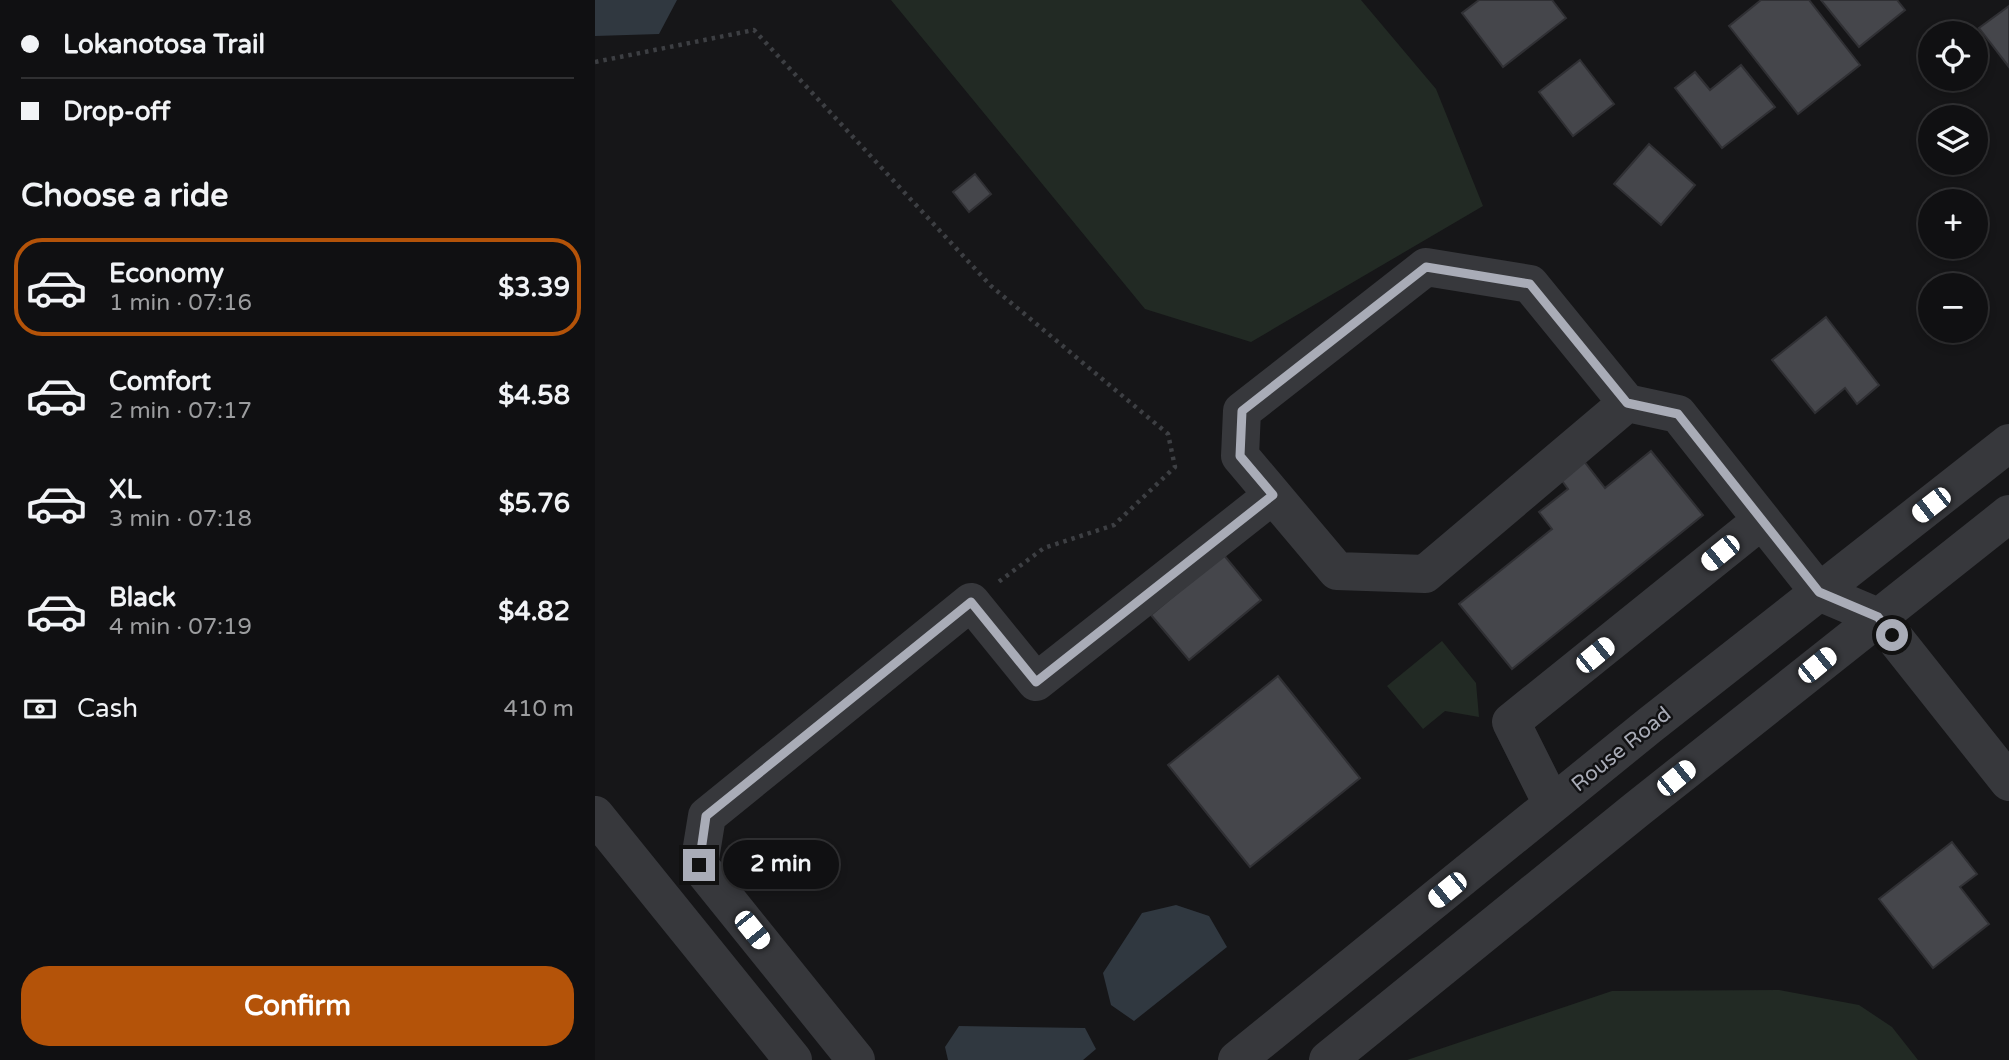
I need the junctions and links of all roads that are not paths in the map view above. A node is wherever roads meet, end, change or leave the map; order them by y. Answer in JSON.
{"nodes":[{"id":1,"x":1627,"y":403,"type":"junction"},
{"id":2,"x":2009,"y":443,"type":"edge"},
{"id":3,"x":1273,"y":495,"type":"junction"},
{"id":4,"x":2009,"y":514,"type":"edge"},
{"id":5,"x":1762,"y":520,"type":"junction"},
{"id":6,"x":1819,"y":592,"type":"junction"},
{"id":7,"x":1878,"y":617,"type":"junction"},
{"id":8,"x":2009,"y":782,"type":"edge"},
{"id":9,"x":1552,"y":804,"type":"junction"},
{"id":10,"x":595,"y":815,"type":"edge"},
{"id":11,"x":793,"y":1060,"type":"edge"},
{"id":12,"x":856,"y":1060,"type":"edge"},
{"id":13,"x":1237,"y":1060,"type":"edge"},
{"id":14,"x":1328,"y":1060,"type":"edge"}],
"edges":[{"from":1,"to":3,"type":"street"},
{"from":1,"to":3,"type":"street"},
{"from":1,"to":5,"type":"street"},
{"from":2,"to":6,"type":"street","name":"Rouse Road"},
{"from":3,"to":12,"type":"street"},
{"from":4,"to":7,"type":"street"},
{"from":5,"to":6,"type":"street"},
{"from":5,"to":9,"type":"street"},
{"from":6,"to":7,"type":"street"},
{"from":6,"to":9,"type":"street","name":"Rouse Road"},
{"from":7,"to":8,"type":"street"},
{"from":7,"to":14,"type":"street"},
{"from":9,"to":13,"type":"street","name":"Rouse Road"},
{"from":10,"to":11,"type":"street"}]}
